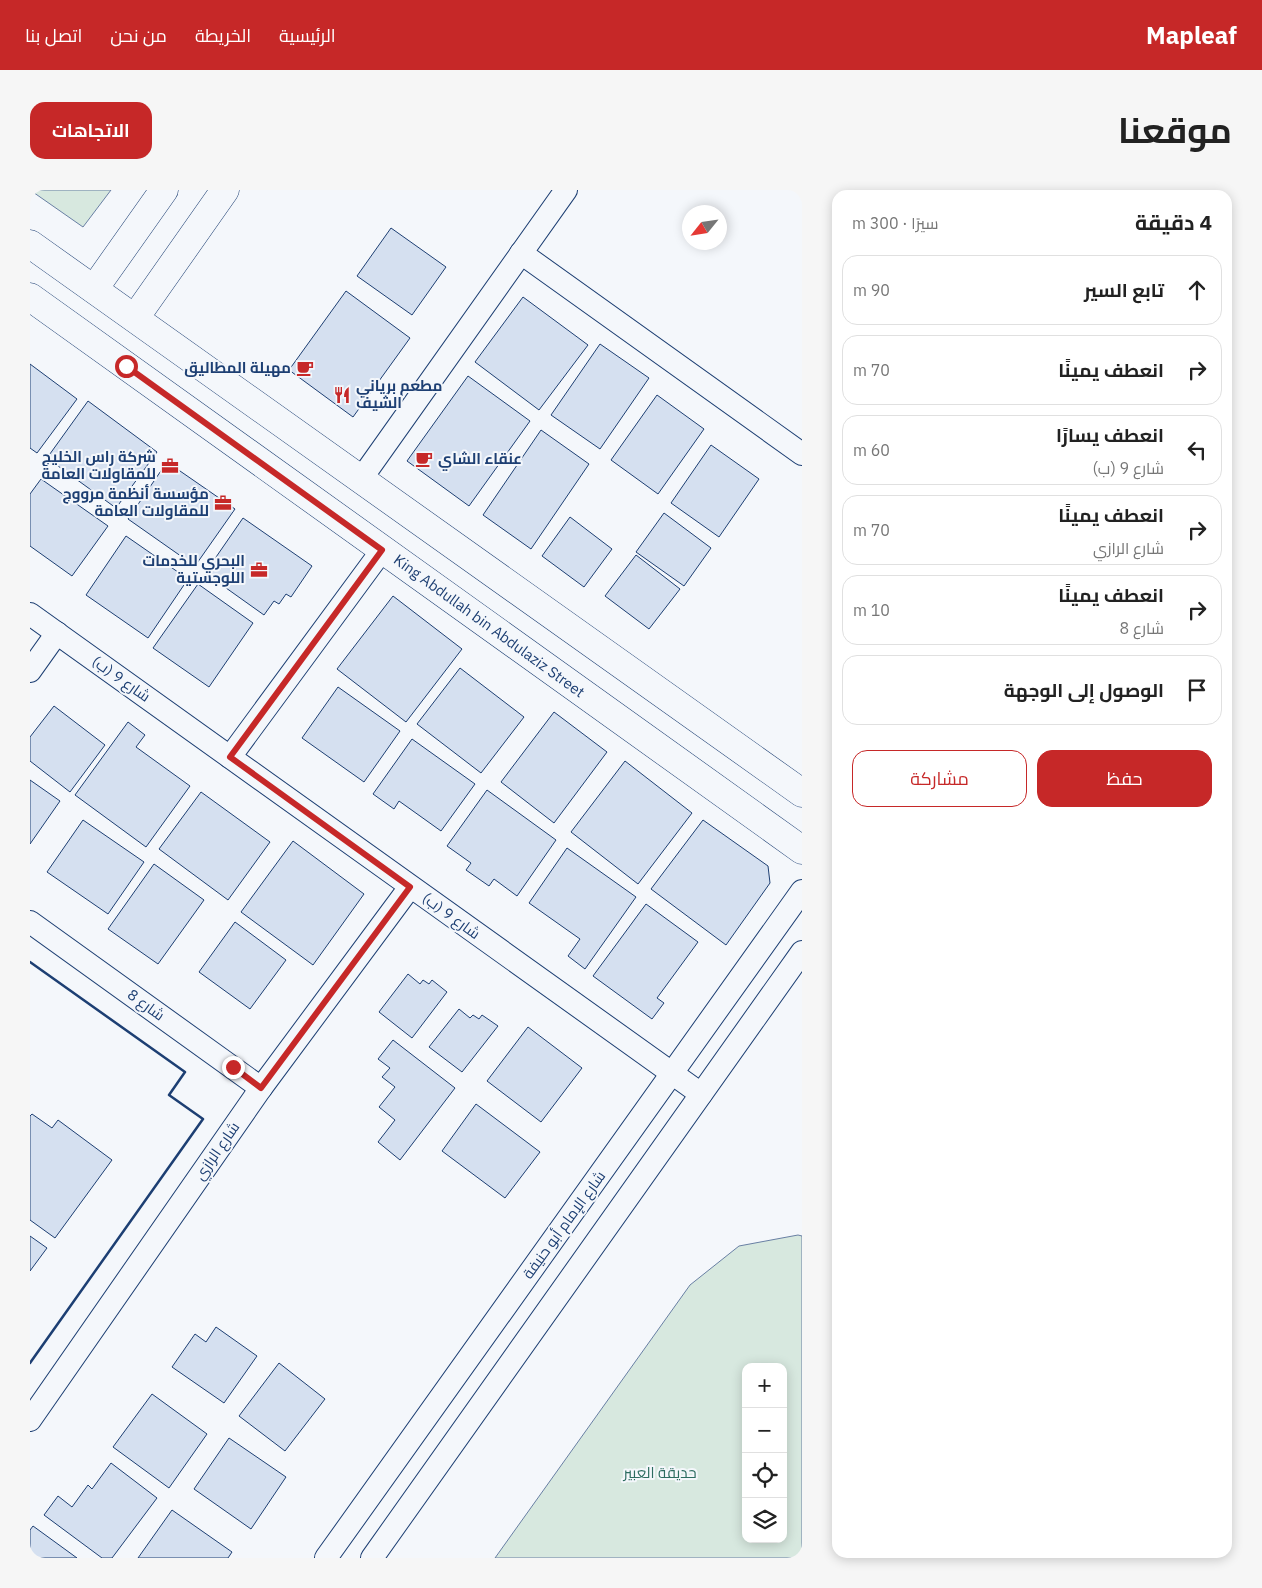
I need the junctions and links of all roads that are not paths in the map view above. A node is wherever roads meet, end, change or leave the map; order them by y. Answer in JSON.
{"nodes":[{"id":1,"x":164,"y":190,"type":"edge"},
{"id":2,"x":225,"y":190,"type":"edge"},
{"id":3,"x":566,"y":190,"type":"edge"},
{"id":4,"x":30,"y":244,"type":"edge"},
{"id":5,"x":521,"y":253,"type":"junction"},
{"id":6,"x":94,"y":289,"type":"junction"},
{"id":7,"x":30,"y":297,"type":"edge"},
{"id":8,"x":135,"y":318,"type":"junction"},
{"id":9,"x":802,"y":454,"type":"edge"},
{"id":10,"x":361,"y":479,"type":"junction"},
{"id":11,"x":382,"y":550,"type":"junction"},
{"id":12,"x":30,"y":614,"type":"edge"},
{"id":13,"x":57,"y":633,"type":"junction"},
{"id":14,"x":30,"y":671,"type":"edge"},
{"id":15,"x":230,"y":757,"type":"junction"},
{"id":16,"x":802,"y":793,"type":"edge"},
{"id":17,"x":802,"y":850,"type":"edge"},
{"id":18,"x":410,"y":887,"type":"junction"},
{"id":19,"x":802,"y":891,"type":"edge"},
{"id":20,"x":30,"y":922,"type":"edge"},
{"id":21,"x":802,"y":952,"type":"edge"},
{"id":22,"x":672,"y":1074,"type":"junction"},
{"id":23,"x":261,"y":1088,"type":"junction"},
{"id":24,"x":701,"y":1094,"type":"junction"},
{"id":25,"x":30,"y":1420,"type":"edge"},
{"id":26,"x":326,"y":1558,"type":"edge"},
{"id":27,"x":372,"y":1558,"type":"edge"}],
"edges":[{"from":1,"to":6,"type":"main road"},
{"from":2,"to":8,"type":"main road"},
{"from":3,"to":5,"type":"street"},
{"from":4,"to":6,"type":"main road"},
{"from":5,"to":9,"type":"street"},
{"from":5,"to":10,"type":"street"},
{"from":6,"to":8,"type":"main road"},
{"from":7,"to":11,"type":"main road","name":"King Abdullah bin Abdulaziz Street"},
{"from":8,"to":10,"type":"main road"},
{"from":10,"to":16,"type":"main road"},
{"from":11,"to":15,"type":"street"},
{"from":11,"to":17,"type":"main road","name":"King Abdullah bin Abdulaziz Street"},
{"from":12,"to":13,"type":"street","name":"شارع 9 (ب)"},
{"from":13,"to":14,"type":"street"},
{"from":13,"to":15,"type":"street","name":"شارع 9 (ب)"},
{"from":15,"to":18,"type":"street","name":"شارع 9 (ب)"},
{"from":18,"to":22,"type":"street","name":"شارع 9 (ب)"},
{"from":18,"to":23,"type":"street","name":"شارع الرازي"},
{"from":19,"to":22,"type":"street","name":"شارع الإمام أبو حنيفة"},
{"from":20,"to":23,"type":"street","name":"شارع 8"},
{"from":21,"to":24,"type":"street"},
{"from":22,"to":24,"type":"street","name":"شارع 9 (ب)"},
{"from":22,"to":26,"type":"street","name":"شارع الإمام أبو حنيفة"},
{"from":23,"to":25,"type":"street","name":"شارع الرازي"},
{"from":24,"to":27,"type":"street"}]}
